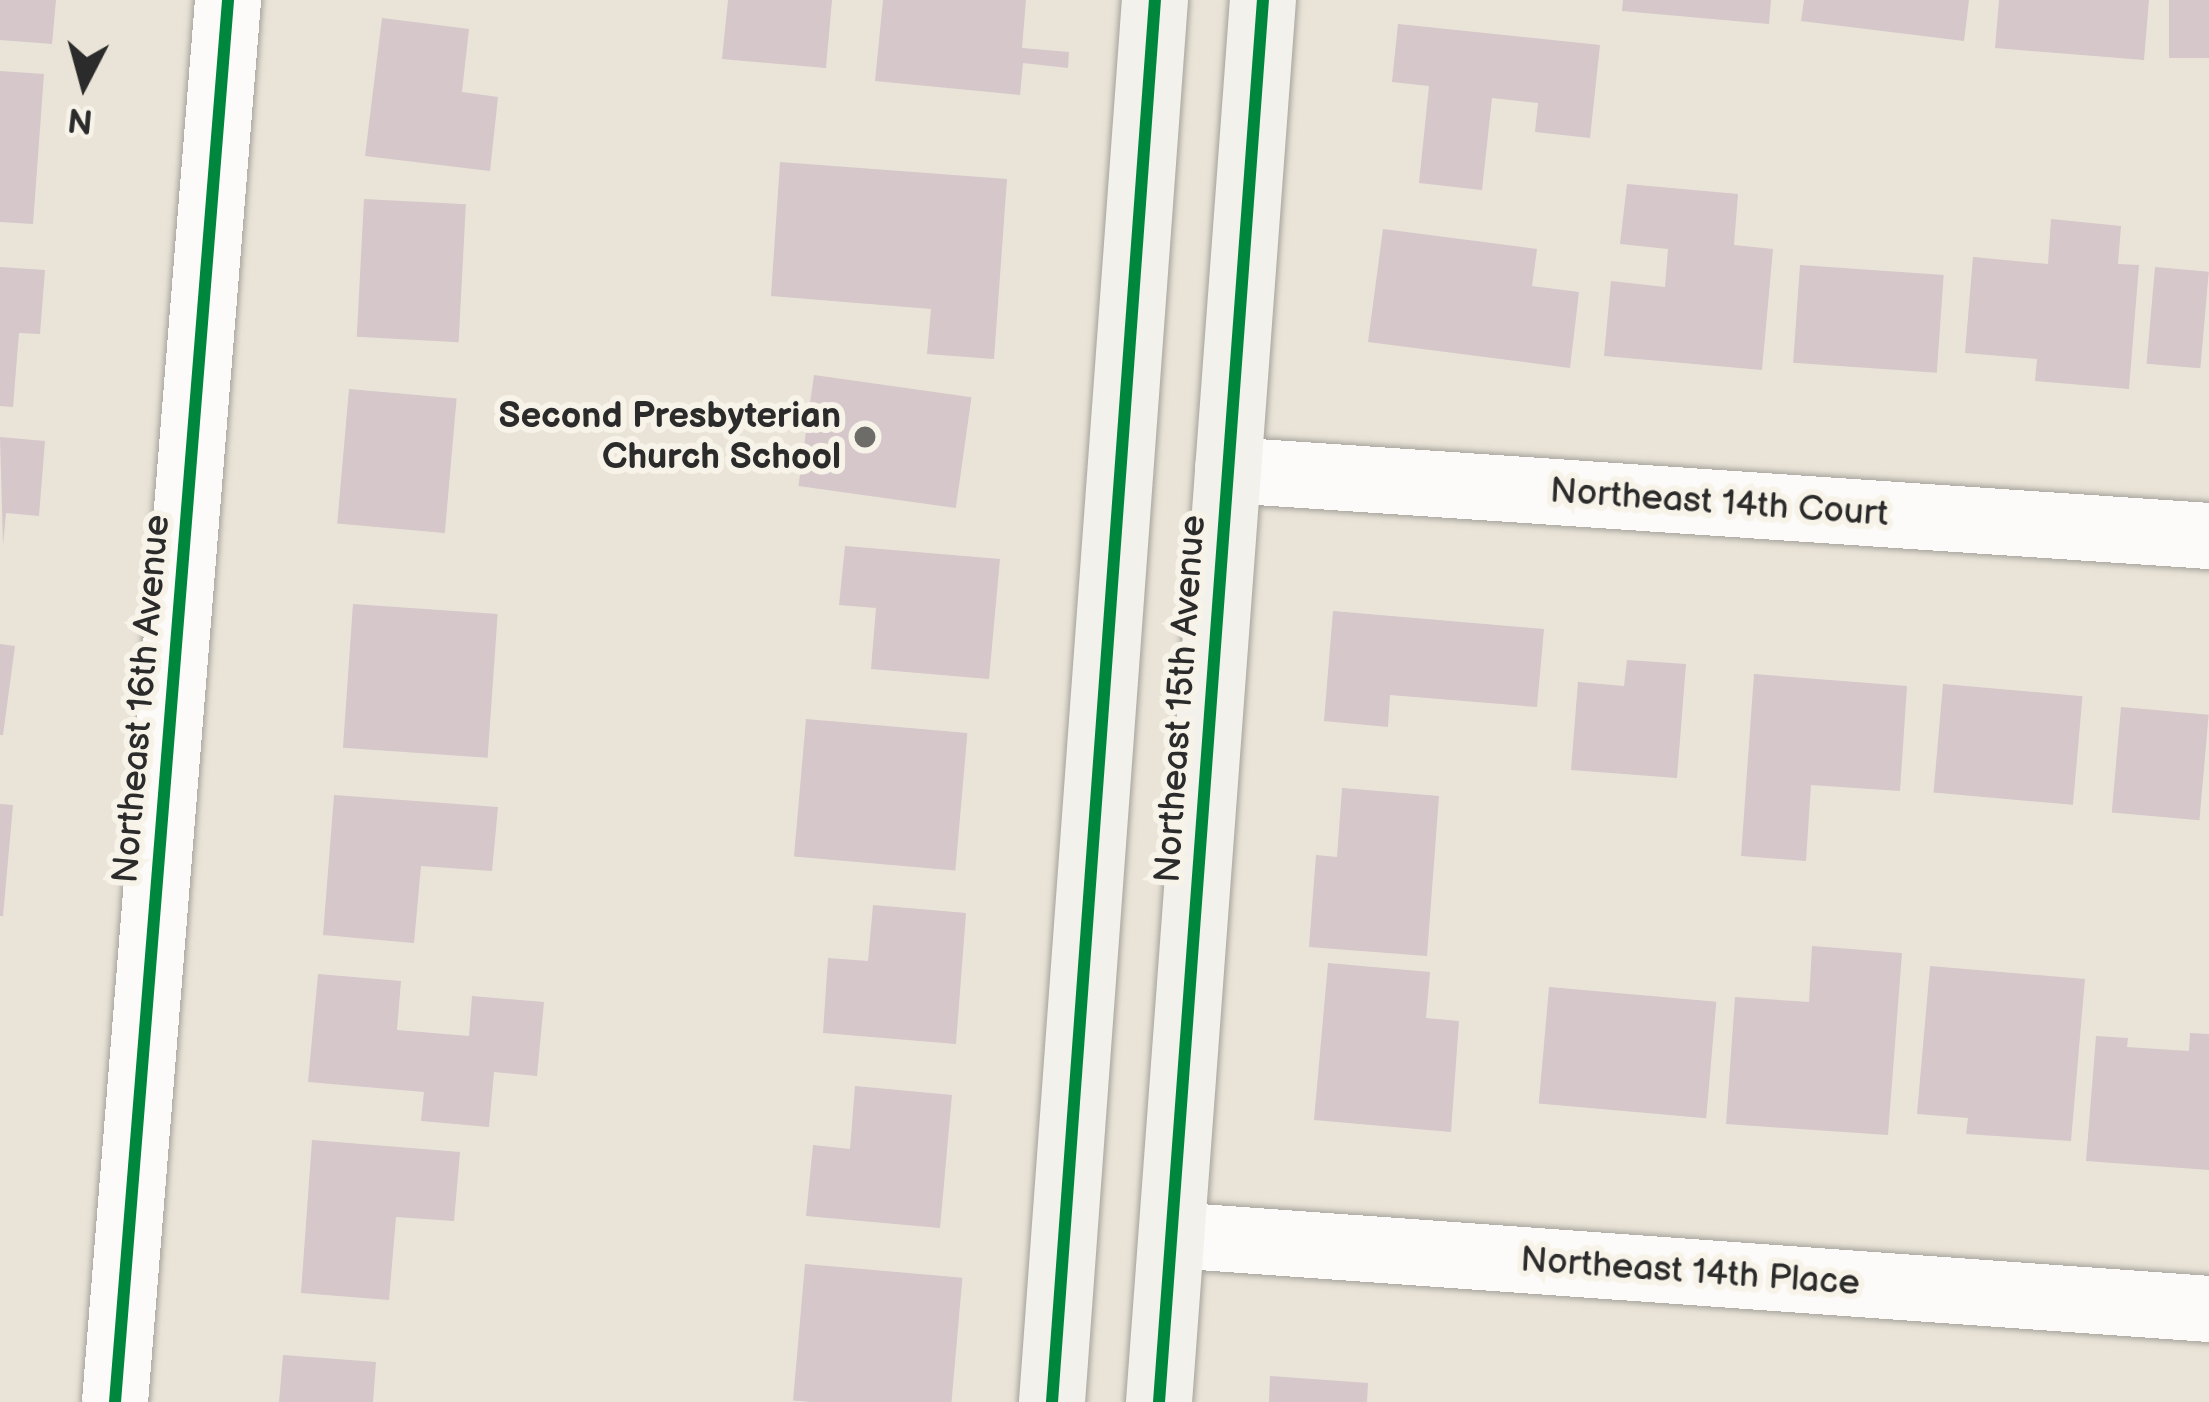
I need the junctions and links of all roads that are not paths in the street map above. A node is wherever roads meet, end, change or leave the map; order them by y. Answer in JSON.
{"nodes":[{"id":1,"x":229,"y":0,"type":"edge"},
{"id":2,"x":1155,"y":0,"type":"edge"},
{"id":3,"x":1263,"y":0,"type":"edge"},
{"id":4,"x":1228,"y":470,"type":"junction"},
{"id":5,"x":2209,"y":536,"type":"edge"},
{"id":6,"x":1172,"y":1235,"type":"junction"},
{"id":7,"x":2209,"y":1309,"type":"edge"},
{"id":8,"x":115,"y":1402,"type":"edge"},
{"id":9,"x":1052,"y":1402,"type":"edge"},
{"id":10,"x":1160,"y":1402,"type":"edge"}],
"edges":[{"from":1,"to":8,"type":"street","name":"Northeast 16th Avenue"},
{"from":2,"to":9,"type":"street"},
{"from":3,"to":4,"type":"street","name":"Northeast 15th Avenue"},
{"from":4,"to":5,"type":"street","name":"Northeast 14th Court"},
{"from":4,"to":6,"type":"street","name":"Northeast 15th Avenue"},
{"from":6,"to":7,"type":"street","name":"Northeast 14th Place"},
{"from":6,"to":10,"type":"street","name":"Northeast 15th Avenue"}]}
